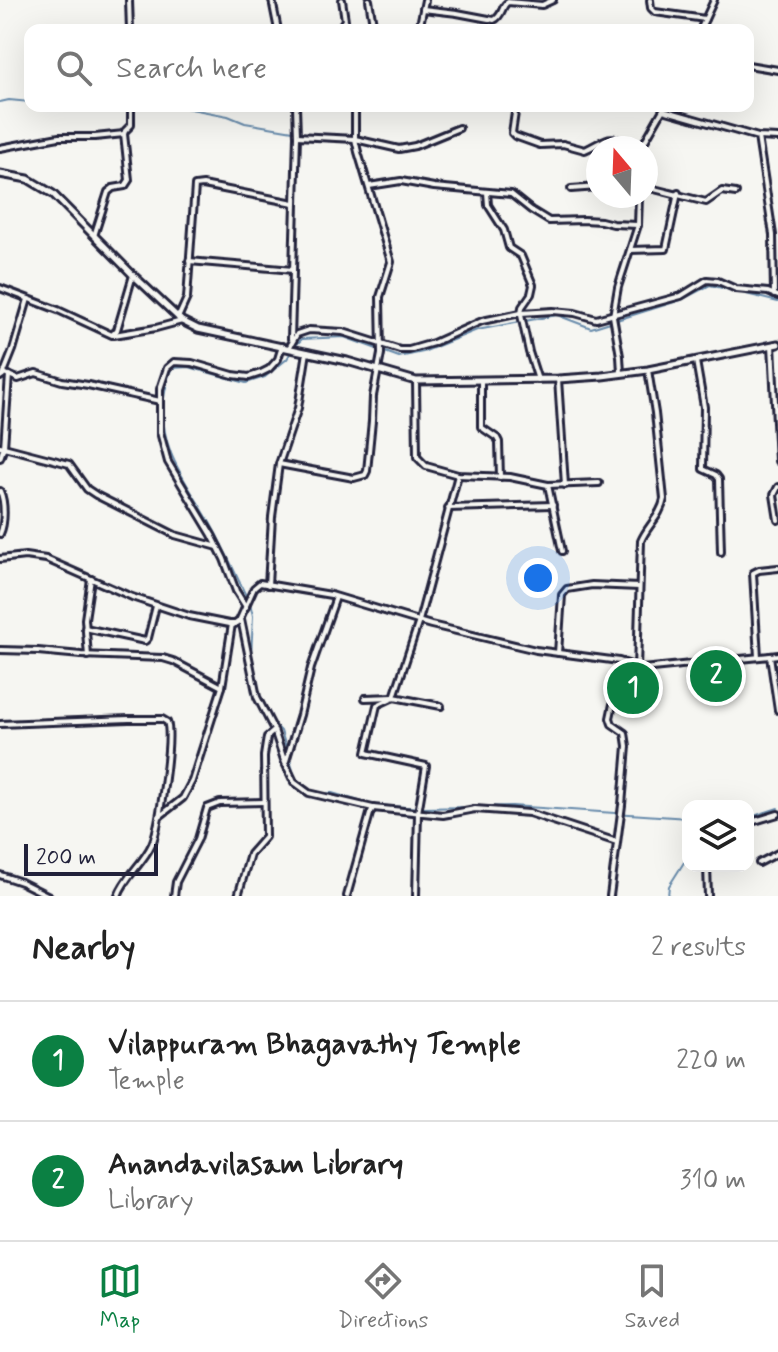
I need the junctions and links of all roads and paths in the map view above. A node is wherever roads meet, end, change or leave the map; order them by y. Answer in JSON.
{"nodes":[{"id":1,"x":129,"y":0,"type":"edge"},
{"id":2,"x":272,"y":0,"type":"edge"},
{"id":3,"x":342,"y":0,"type":"edge"},
{"id":4,"x":369,"y":0,"type":"edge"},
{"id":5,"x":425,"y":0,"type":"edge"},
{"id":6,"x":553,"y":0,"type":"edge"},
{"id":7,"x":650,"y":0,"type":"edge"},
{"id":8,"x":714,"y":0,"type":"edge"},
{"id":9,"x":423,"y":9,"type":"junction"},
{"id":10,"x":705,"y":19,"type":"junction"},
{"id":11,"x":130,"y":24,"type":"edge"},
{"id":12,"x":277,"y":24,"type":"edge"},
{"id":13,"x":342,"y":24,"type":"edge"},
{"id":14,"x":373,"y":24,"type":"edge"},
{"id":15,"x":420,"y":24,"type":"edge"},
{"id":16,"x":703,"y":24,"type":"edge"},
{"id":17,"x":754,"y":66,"type":"edge"},
{"id":18,"x":778,"y":70,"type":"edge"},
{"id":19,"x":131,"y":112,"type":"edge"},
{"id":20,"x":296,"y":112,"type":"edge"},
{"id":21,"x":355,"y":112,"type":"edge"},
{"id":22,"x":515,"y":112,"type":"edge"},
{"id":23,"x":662,"y":112,"type":"edge"},
{"id":24,"x":677,"y":112,"type":"edge"},
{"id":25,"x":459,"y":128,"type":"dead end"},
{"id":26,"x":124,"y":134,"type":"junction"},
{"id":27,"x":297,"y":136,"type":"junction"},
{"id":28,"x":648,"y":136,"type":"edge"},
{"id":29,"x":758,"y":137,"type":"junction"},
{"id":30,"x":778,"y":138,"type":"edge"},
{"id":31,"x":355,"y":139,"type":"junction"},
{"id":32,"x":0,"y":148,"type":"edge"},
{"id":33,"x":586,"y":149,"type":"edge"},
{"id":34,"x":0,"y":173,"type":"edge"},
{"id":35,"x":369,"y":186,"type":"junction"},
{"id":36,"x":586,"y":188,"type":"edge"},
{"id":37,"x":571,"y":189,"type":"dead end"},
{"id":38,"x":658,"y":189,"type":"edge"},
{"id":39,"x":487,"y":192,"type":"junction"},
{"id":40,"x":678,"y":193,"type":"junction"},
{"id":41,"x":736,"y":193,"type":"dead end"},
{"id":42,"x":294,"y":203,"type":"junction"},
{"id":43,"x":639,"y":208,"type":"edge"},
{"id":44,"x":638,"y":225,"type":"junction"},
{"id":45,"x":94,"y":236,"type":"junction"},
{"id":46,"x":630,"y":250,"type":"junction"},
{"id":47,"x":189,"y":261,"type":"junction"},
{"id":48,"x":293,"y":270,"type":"junction"},
{"id":49,"x":133,"y":275,"type":"junction"},
{"id":50,"x":0,"y":288,"type":"edge"},
{"id":51,"x":776,"y":296,"type":"edge"},
{"id":52,"x":28,"y":299,"type":"junction"},
{"id":53,"x":521,"y":314,"type":"junction"},
{"id":54,"x":614,"y":315,"type":"junction"},
{"id":55,"x":180,"y":320,"type":"junction"},
{"id":56,"x":114,"y":335,"type":"junction"},
{"id":57,"x":381,"y":345,"type":"junction"},
{"id":58,"x":775,"y":345,"type":"edge"},
{"id":59,"x":290,"y":347,"type":"junction"},
{"id":60,"x":307,"y":352,"type":"junction"},
{"id":61,"x":696,"y":361,"type":"junction"},
{"id":62,"x":378,"y":370,"type":"junction"},
{"id":63,"x":648,"y":370,"type":"junction"},
{"id":64,"x":621,"y":374,"type":"junction"},
{"id":65,"x":4,"y":375,"type":"edge"},
{"id":66,"x":558,"y":379,"type":"junction"},
{"id":67,"x":481,"y":380,"type":"junction"},
{"id":68,"x":538,"y":380,"type":"junction"},
{"id":69,"x":416,"y":381,"type":"junction"},
{"id":70,"x":160,"y":401,"type":"junction"},
{"id":71,"x":2,"y":446,"type":"edge"},
{"id":72,"x":0,"y":458,"type":"edge"},
{"id":73,"x":778,"y":461,"type":"edge"},
{"id":74,"x":279,"y":464,"type":"junction"},
{"id":75,"x":458,"y":475,"type":"junction"},
{"id":76,"x":500,"y":477,"type":"junction"},
{"id":77,"x":599,"y":483,"type":"dead end"},
{"id":78,"x":548,"y":485,"type":"junction"},
{"id":79,"x":565,"y":485,"type":"junction"},
{"id":80,"x":778,"y":487,"type":"edge"},
{"id":81,"x":0,"y":491,"type":"edge"},
{"id":82,"x":553,"y":505,"type":"junction"},
{"id":83,"x":448,"y":508,"type":"junction"},
{"id":84,"x":778,"y":520,"type":"edge"},
{"id":85,"x":0,"y":534,"type":"edge"},
{"id":86,"x":218,"y":547,"type":"junction"},
{"id":87,"x":562,"y":551,"type":"dead end"},
{"id":88,"x":721,"y":552,"type":"dead end"},
{"id":89,"x":0,"y":559,"type":"edge"},
{"id":90,"x":778,"y":568,"type":"edge"},
{"id":91,"x":91,"y":579,"type":"junction"},
{"id":92,"x":268,"y":585,"type":"junction"},
{"id":93,"x":639,"y":587,"type":"junction"},
{"id":94,"x":336,"y":596,"type":"junction"},
{"id":95,"x":156,"y":606,"type":"junction"},
{"id":96,"x":245,"y":606,"type":"junction"},
{"id":97,"x":241,"y":617,"type":"junction"},
{"id":98,"x":419,"y":621,"type":"junction"},
{"id":99,"x":232,"y":624,"type":"junction"},
{"id":100,"x":85,"y":628,"type":"junction"},
{"id":101,"x":0,"y":650,"type":"edge"},
{"id":102,"x":558,"y":653,"type":"junction"},
{"id":103,"x":778,"y":655,"type":"edge"},
{"id":104,"x":88,"y":656,"type":"junction"},
{"id":105,"x":770,"y":656,"type":"junction"},
{"id":106,"x":758,"y":657,"type":"junction"},
{"id":107,"x":622,"y":662,"type":"junction"},
{"id":108,"x":637,"y":668,"type":"junction"},
{"id":109,"x":222,"y":687,"type":"junction"},
{"id":110,"x":394,"y":697,"type":"junction"},
{"id":111,"x":365,"y":698,"type":"dead end"},
{"id":112,"x":441,"y":706,"type":"dead end"},
{"id":113,"x":778,"y":710,"type":"edge"},
{"id":114,"x":0,"y":724,"type":"edge"},
{"id":115,"x":274,"y":730,"type":"junction"},
{"id":116,"x":285,"y":763,"type":"junction"},
{"id":117,"x":264,"y":802,"type":"junction"},
{"id":118,"x":373,"y":808,"type":"junction"},
{"id":119,"x":418,"y":813,"type":"junction"},
{"id":120,"x":778,"y":814,"type":"edge"},
{"id":121,"x":158,"y":818,"type":"junction"},
{"id":122,"x":754,"y":821,"type":"edge"},
{"id":123,"x":617,"y":842,"type":"junction"},
{"id":124,"x":778,"y":853,"type":"edge"},
{"id":125,"x":759,"y":863,"type":"dead end"},
{"id":126,"x":707,"y":872,"type":"edge"},
{"id":127,"x":0,"y":875,"type":"edge"},
{"id":128,"x":49,"y":896,"type":"edge"},
{"id":129,"x":118,"y":896,"type":"edge"},
{"id":130,"x":174,"y":896,"type":"edge"},
{"id":131,"x":238,"y":896,"type":"edge"},
{"id":132,"x":347,"y":896,"type":"edge"},
{"id":133,"x":416,"y":896,"type":"edge"},
{"id":134,"x":610,"y":896,"type":"edge"},
{"id":135,"x":708,"y":896,"type":"edge"}],
"edges":[{"from":1,"to":11,"type":"street"},
{"from":2,"to":12,"type":"street"},
{"from":3,"to":13,"type":"street"},
{"from":4,"to":14,"type":"street"},
{"from":5,"to":9,"type":"street"},
{"from":6,"to":9,"type":"street"},
{"from":7,"to":10,"type":"street"},
{"from":8,"to":10,"type":"street"},
{"from":9,"to":15,"type":"street"},
{"from":10,"to":16,"type":"street"},
{"from":17,"to":18,"type":"street"},
{"from":19,"to":26,"type":"street"},
{"from":20,"to":27,"type":"street"},
{"from":21,"to":31,"type":"street"},
{"from":22,"to":33,"type":"street"},
{"from":23,"to":28,"type":"street"},
{"from":24,"to":29,"type":"street"},
{"from":25,"to":31,"type":"street"},
{"from":26,"to":32,"type":"street"},
{"from":26,"to":45,"type":"street"},
{"from":27,"to":31,"type":"street"},
{"from":27,"to":42,"type":"street"},
{"from":29,"to":30,"type":"street"},
{"from":29,"to":51,"type":"street"},
{"from":31,"to":35,"type":"street"},
{"from":34,"to":45,"type":"street"},
{"from":35,"to":39,"type":"street"},
{"from":35,"to":57,"type":"street"},
{"from":36,"to":37,"type":"street"},
{"from":38,"to":40,"type":"street"},
{"from":39,"to":44,"type":"street"},
{"from":39,"to":53,"type":"street"},
{"from":40,"to":41,"type":"street"},
{"from":40,"to":46,"type":"street"},
{"from":42,"to":47,"type":"street"},
{"from":42,"to":48,"type":"street"},
{"from":43,"to":44,"type":"street"},
{"from":44,"to":46,"type":"street"},
{"from":45,"to":49,"type":"street"},
{"from":46,"to":54,"type":"street"},
{"from":47,"to":48,"type":"street"},
{"from":47,"to":55,"type":"street"},
{"from":48,"to":59,"type":"street"},
{"from":49,"to":55,"type":"street"},
{"from":49,"to":56,"type":"street"},
{"from":50,"to":52,"type":"street"},
{"from":51,"to":54,"type":"street"},
{"from":52,"to":56,"type":"street"},
{"from":52,"to":65,"type":"street"},
{"from":53,"to":54,"type":"street"},
{"from":53,"to":57,"type":"street"},
{"from":53,"to":68,"type":"street"},
{"from":54,"to":64,"type":"street"},
{"from":55,"to":56,"type":"street"},
{"from":55,"to":59,"type":"street"},
{"from":57,"to":59,"type":"street"},
{"from":57,"to":62,"type":"street"},
{"from":58,"to":61,"type":"street"},
{"from":58,"to":73,"type":"street"},
{"from":59,"to":60,"type":"street"},
{"from":59,"to":70,"type":"street"},
{"from":60,"to":62,"type":"street"},
{"from":60,"to":74,"type":"street"},
{"from":61,"to":63,"type":"street"},
{"from":61,"to":88,"type":"street"},
{"from":62,"to":69,"type":"street"},
{"from":62,"to":74,"type":"street"},
{"from":63,"to":64,"type":"street"},
{"from":63,"to":93,"type":"street"},
{"from":64,"to":66,"type":"street"},
{"from":65,"to":70,"type":"street"},
{"from":65,"to":71,"type":"street"},
{"from":66,"to":68,"type":"street"},
{"from":66,"to":79,"type":"street"},
{"from":67,"to":68,"type":"street"},
{"from":67,"to":69,"type":"street"},
{"from":67,"to":76,"type":"street"},
{"from":69,"to":75,"type":"street"},
{"from":70,"to":86,"type":"street"},
{"from":71,"to":72,"type":"street"},
{"from":71,"to":86,"type":"street"},
{"from":74,"to":92,"type":"street"},
{"from":75,"to":76,"type":"street"},
{"from":75,"to":83,"type":"street"},
{"from":76,"to":78,"type":"street"},
{"from":77,"to":79,"type":"street"},
{"from":78,"to":79,"type":"street"},
{"from":78,"to":82,"type":"street"},
{"from":80,"to":84,"type":"street"},
{"from":81,"to":85,"type":"street"},
{"from":82,"to":83,"type":"street"},
{"from":82,"to":87,"type":"street"},
{"from":83,"to":98,"type":"street"},
{"from":86,"to":96,"type":"street"},
{"from":89,"to":91,"type":"street"},
{"from":90,"to":106,"type":"street"},
{"from":91,"to":95,"type":"street"},
{"from":91,"to":100,"type":"street"},
{"from":92,"to":94,"type":"street"},
{"from":92,"to":96,"type":"street"},
{"from":93,"to":102,"type":"street"},
{"from":93,"to":108,"type":"street"},
{"from":94,"to":98,"type":"street"},
{"from":94,"to":116,"type":"street"},
{"from":95,"to":99,"type":"street"},
{"from":95,"to":100,"type":"street"},
{"from":96,"to":97,"type":"street"},
{"from":97,"to":99,"type":"street"},
{"from":97,"to":115,"type":"street"},
{"from":98,"to":102,"type":"street"},
{"from":98,"to":110,"type":"street"},
{"from":99,"to":109,"type":"street"},
{"from":100,"to":104,"type":"street"},
{"from":101,"to":104,"type":"street"},
{"from":102,"to":107,"type":"street"},
{"from":103,"to":105,"type":"street"},
{"from":104,"to":109,"type":"street"},
{"from":105,"to":106,"type":"street"},
{"from":105,"to":113,"type":"street"},
{"from":106,"to":108,"type":"street"},
{"from":107,"to":108,"type":"street"},
{"from":107,"to":123,"type":"street"},
{"from":109,"to":121,"type":"street"},
{"from":110,"to":111,"type":"street"},
{"from":110,"to":112,"type":"street"},
{"from":110,"to":119,"type":"street"},
{"from":114,"to":121,"type":"street"},
{"from":115,"to":116,"type":"street"},
{"from":115,"to":117,"type":"street"},
{"from":116,"to":118,"type":"street"},
{"from":117,"to":130,"type":"street"},
{"from":117,"to":131,"type":"street"},
{"from":118,"to":119,"type":"street"},
{"from":118,"to":132,"type":"street"},
{"from":119,"to":123,"type":"street"},
{"from":119,"to":133,"type":"street"},
{"from":120,"to":122,"type":"street"},
{"from":121,"to":129,"type":"street"},
{"from":123,"to":134,"type":"street"},
{"from":124,"to":125,"type":"street"},
{"from":126,"to":135,"type":"street"},
{"from":127,"to":128,"type":"street"}]}
